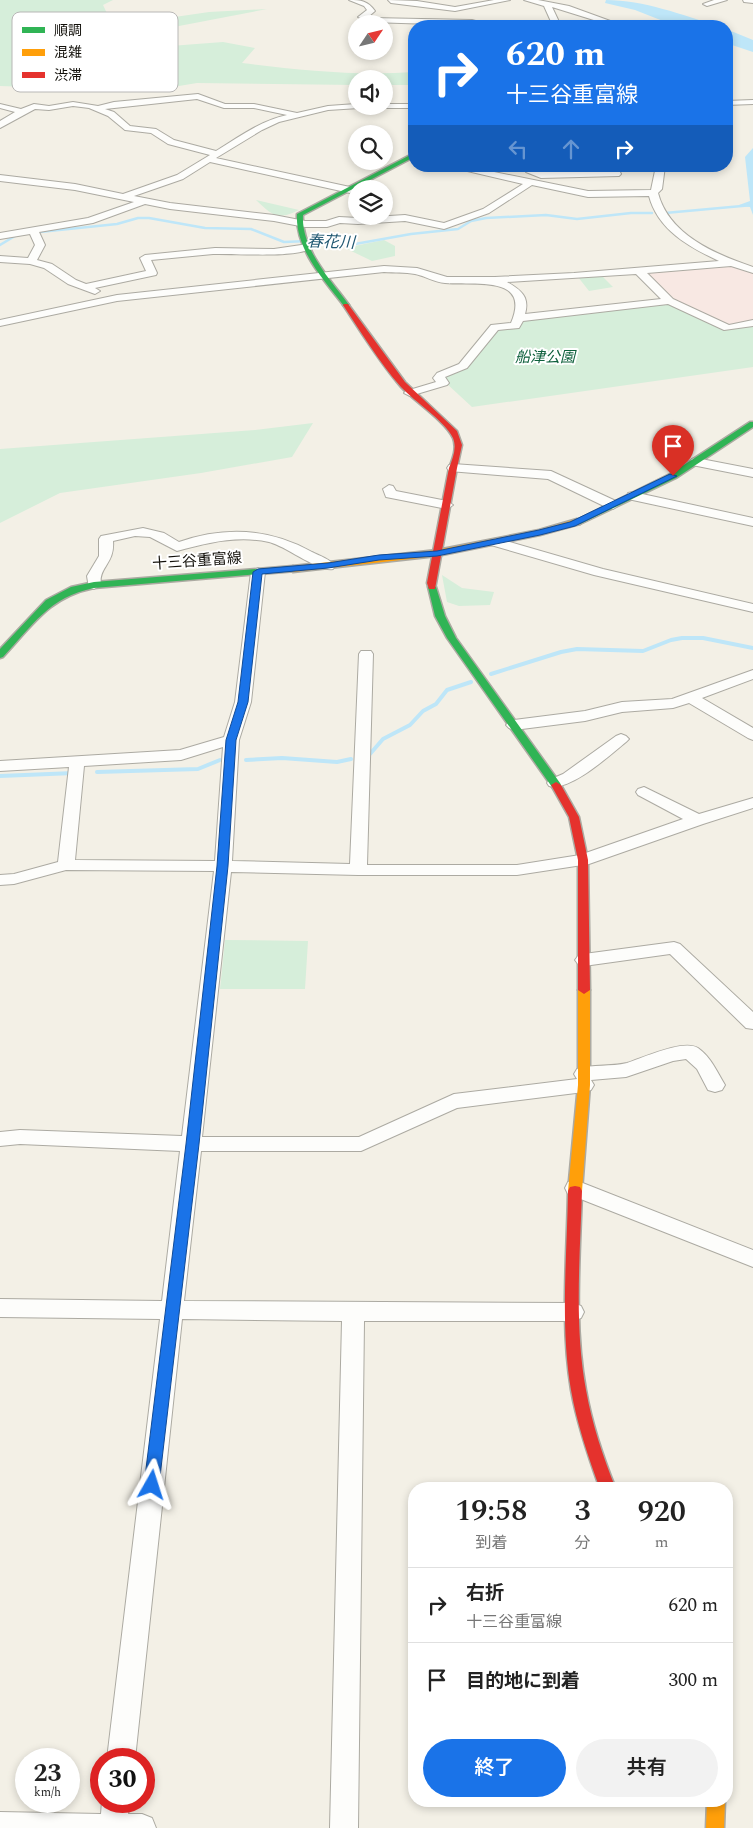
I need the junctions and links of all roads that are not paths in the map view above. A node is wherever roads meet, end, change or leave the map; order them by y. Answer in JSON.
{"nodes":[{"id":1,"x":353,"y":0,"type":"edge"},
{"id":2,"x":506,"y":0,"type":"edge"},
{"id":3,"x":528,"y":0,"type":"edge"},
{"id":4,"x":723,"y":0,"type":"edge"},
{"id":5,"x":747,"y":0,"type":"edge"},
{"id":6,"x":391,"y":1,"type":"edge"},
{"id":7,"x":753,"y":1,"type":"edge"},
{"id":8,"x":547,"y":4,"type":"junction"},
{"id":9,"x":707,"y":4,"type":"dead end"},
{"id":10,"x":554,"y":20,"type":"edge"},
{"id":11,"x":605,"y":20,"type":"edge"},
{"id":12,"x":408,"y":21,"type":"edge"},
{"id":13,"x":753,"y":102,"type":"edge"},
{"id":14,"x":733,"y":103,"type":"edge"},
{"id":15,"x":0,"y":106,"type":"edge"},
{"id":16,"x":393,"y":106,"type":"edge"},
{"id":17,"x":408,"y":106,"type":"edge"},
{"id":18,"x":348,"y":107,"type":"edge"},
{"id":19,"x":98,"y":108,"type":"junction"},
{"id":20,"x":21,"y":112,"type":"junction"},
{"id":21,"x":393,"y":112,"type":"edge"},
{"id":22,"x":298,"y":115,"type":"junction"},
{"id":23,"x":408,"y":115,"type":"edge"},
{"id":24,"x":0,"y":125,"type":"edge"},
{"id":25,"x":217,"y":154,"type":"junction"},
{"id":26,"x":207,"y":159,"type":"junction"},
{"id":27,"x":408,"y":159,"type":"edge"},
{"id":28,"x":478,"y":172,"type":"edge"},
{"id":29,"x":497,"y":172,"type":"edge"},
{"id":30,"x":528,"y":172,"type":"edge"},
{"id":31,"x":537,"y":172,"type":"edge"},
{"id":32,"x":615,"y":172,"type":"edge"},
{"id":33,"x":659,"y":172,"type":"edge"},
{"id":34,"x":492,"y":175,"type":"junction"},
{"id":35,"x":0,"y":178,"type":"edge"},
{"id":36,"x":369,"y":180,"type":"edge"},
{"id":37,"x":515,"y":180,"type":"junction"},
{"id":38,"x":530,"y":183,"type":"junction"},
{"id":39,"x":348,"y":190,"type":"edge"},
{"id":40,"x":348,"y":191,"type":"edge"},
{"id":41,"x":653,"y":193,"type":"junction"},
{"id":42,"x":124,"y":196,"type":"junction"},
{"id":43,"x":144,"y":201,"type":"junction"},
{"id":44,"x":298,"y":222,"type":"junction"},
{"id":45,"x":32,"y":231,"type":"junction"},
{"id":46,"x":0,"y":236,"type":"edge"},
{"id":47,"x":306,"y":243,"type":"junction"},
{"id":48,"x":0,"y":258,"type":"edge"},
{"id":49,"x":31,"y":261,"type":"junction"},
{"id":50,"x":731,"y":263,"type":"junction"},
{"id":51,"x":638,"y":270,"type":"junction"},
{"id":52,"x":753,"y":270,"type":"edge"},
{"id":53,"x":324,"y":275,"type":"junction"},
{"id":54,"x":495,"y":280,"type":"junction"},
{"id":55,"x":85,"y":287,"type":"junction"},
{"id":56,"x":117,"y":298,"type":"junction"},
{"id":57,"x":669,"y":300,"type":"junction"},
{"id":58,"x":519,"y":318,"type":"junction"},
{"id":59,"x":0,"y":323,"type":"edge"},
{"id":60,"x":753,"y":324,"type":"edge"},
{"id":61,"x":410,"y":394,"type":"junction"},
{"id":62,"x":752,"y":426,"type":"edge"},
{"id":63,"x":696,"y":462,"type":"junction"},
{"id":64,"x":452,"y":468,"type":"junction"},
{"id":65,"x":753,"y":473,"type":"edge"},
{"id":66,"x":389,"y":489,"type":"dead end"},
{"id":67,"x":633,"y":496,"type":"junction"},
{"id":68,"x":447,"y":505,"type":"junction"},
{"id":69,"x":613,"y":505,"type":"junction"},
{"id":70,"x":753,"y":522,"type":"edge"},
{"id":71,"x":496,"y":542,"type":"junction"},
{"id":72,"x":437,"y":553,"type":"junction"},
{"id":73,"x":328,"y":566,"type":"junction"},
{"id":74,"x":258,"y":572,"type":"junction"},
{"id":75,"x":94,"y":585,"type":"junction"},
{"id":76,"x":753,"y":608,"type":"edge"},
{"id":77,"x":366,"y":654,"type":"dead end"},
{"id":78,"x":0,"y":655,"type":"edge"},
{"id":79,"x":753,"y":674,"type":"edge"},
{"id":80,"x":691,"y":698,"type":"junction"},
{"id":81,"x":514,"y":725,"type":"junction"},
{"id":82,"x":753,"y":735,"type":"edge"},
{"id":83,"x":621,"y":739,"type":"dead end"},
{"id":84,"x":231,"y":740,"type":"junction"},
{"id":85,"x":77,"y":761,"type":"junction"},
{"id":86,"x":0,"y":766,"type":"edge"},
{"id":87,"x":555,"y":783,"type":"junction"},
{"id":88,"x":644,"y":792,"type":"dead end"},
{"id":89,"x":753,"y":802,"type":"edge"},
{"id":90,"x":697,"y":820,"type":"junction"},
{"id":91,"x":583,"y":860,"type":"junction"},
{"id":92,"x":66,"y":865,"type":"junction"},
{"id":93,"x":223,"y":866,"type":"junction"},
{"id":94,"x":358,"y":870,"type":"junction"},
{"id":95,"x":0,"y":880,"type":"edge"},
{"id":96,"x":584,"y":960,"type":"junction"},
{"id":97,"x":753,"y":1024,"type":"edge"},
{"id":98,"x":584,"y":1079,"type":"junction"},
{"id":99,"x":715,"y":1085,"type":"dead end"},
{"id":100,"x":0,"y":1140,"type":"edge"},
{"id":101,"x":192,"y":1144,"type":"junction"},
{"id":102,"x":575,"y":1188,"type":"junction"},
{"id":103,"x":753,"y":1259,"type":"edge"},
{"id":104,"x":0,"y":1308,"type":"edge"},
{"id":105,"x":171,"y":1309,"type":"junction"},
{"id":106,"x":353,"y":1312,"type":"junction"},
{"id":107,"x":573,"y":1312,"type":"junction"},
{"id":108,"x":605,"y":1482,"type":"edge"},
{"id":109,"x":121,"y":1748,"type":"edge"},
{"id":110,"x":115,"y":1813,"type":"edge"},
{"id":111,"x":0,"y":1826,"type":"edge"},
{"id":112,"x":113,"y":1828,"type":"edge"},
{"id":113,"x":142,"y":1828,"type":"edge"},
{"id":114,"x":344,"y":1828,"type":"edge"}],
"edges":[{"from":1,"to":12,"type":"street"},
{"from":2,"to":6,"type":"street"},
{"from":3,"to":8,"type":"street"},
{"from":4,"to":9,"type":"street"},
{"from":5,"to":7,"type":"street"},
{"from":8,"to":10,"type":"street"},
{"from":8,"to":11,"type":"street"},
{"from":13,"to":14,"type":"street"},
{"from":15,"to":20,"type":"street"},
{"from":16,"to":17,"type":"street"},
{"from":18,"to":22,"type":"street"},
{"from":19,"to":20,"type":"street"},
{"from":19,"to":22,"type":"street"},
{"from":19,"to":25,"type":"street"},
{"from":20,"to":24,"type":"street"},
{"from":21,"to":23,"type":"street"},
{"from":22,"to":25,"type":"street"},
{"from":25,"to":26,"type":"street"},
{"from":26,"to":39,"type":"street"},
{"from":26,"to":42,"type":"street"},
{"from":27,"to":36,"type":"street"},
{"from":28,"to":34,"type":"street"},
{"from":29,"to":34,"type":"street"},
{"from":30,"to":37,"type":"street"},
{"from":31,"to":32,"type":"street"},
{"from":33,"to":41,"type":"street"},
{"from":34,"to":37,"type":"street"},
{"from":35,"to":42,"type":"street"},
{"from":37,"to":38,"type":"street"},
{"from":38,"to":41,"type":"street"},
{"from":38,"to":44,"type":"street"},
{"from":40,"to":44,"type":"street"},
{"from":41,"to":50,"type":"street"},
{"from":42,"to":43,"type":"street"},
{"from":43,"to":44,"type":"street"},
{"from":43,"to":45,"type":"street"},
{"from":44,"to":47,"type":"street"},
{"from":45,"to":46,"type":"street"},
{"from":45,"to":49,"type":"street"},
{"from":47,"to":53,"type":"street"},
{"from":47,"to":55,"type":"street"},
{"from":48,"to":49,"type":"street"},
{"from":49,"to":55,"type":"street"},
{"from":50,"to":51,"type":"street"},
{"from":50,"to":52,"type":"street"},
{"from":51,"to":54,"type":"street"},
{"from":51,"to":57,"type":"street"},
{"from":53,"to":54,"type":"street"},
{"from":53,"to":56,"type":"street"},
{"from":53,"to":61,"type":"street"},
{"from":54,"to":58,"type":"street"},
{"from":55,"to":56,"type":"street"},
{"from":56,"to":59,"type":"street"},
{"from":57,"to":58,"type":"street"},
{"from":57,"to":60,"type":"street"},
{"from":58,"to":61,"type":"street"},
{"from":61,"to":64,"type":"street"},
{"from":62,"to":63,"type":"street","name":"十三谷重富線"},
{"from":63,"to":65,"type":"street"},
{"from":63,"to":67,"type":"street","name":"十三谷重富線"},
{"from":64,"to":68,"type":"street"},
{"from":64,"to":69,"type":"street"},
{"from":66,"to":68,"type":"street"},
{"from":67,"to":69,"type":"street","name":"十三谷重富線"},
{"from":67,"to":70,"type":"street"},
{"from":68,"to":72,"type":"street"},
{"from":69,"to":71,"type":"street","name":"十三谷重富線"},
{"from":71,"to":72,"type":"street","name":"十三谷重富線"},
{"from":71,"to":76,"type":"street"},
{"from":72,"to":73,"type":"street","name":"十三谷重富線"},
{"from":72,"to":81,"type":"street"},
{"from":73,"to":74,"type":"street","name":"十三谷重富線"},
{"from":73,"to":75,"type":"street"},
{"from":74,"to":75,"type":"street","name":"十三谷重富線"},
{"from":74,"to":84,"type":"street"},
{"from":75,"to":78,"type":"street","name":"十三谷重富線"},
{"from":77,"to":94,"type":"street"},
{"from":79,"to":80,"type":"street"},
{"from":80,"to":81,"type":"street"},
{"from":80,"to":82,"type":"street"},
{"from":81,"to":87,"type":"street"},
{"from":83,"to":87,"type":"street"},
{"from":84,"to":85,"type":"street"},
{"from":84,"to":93,"type":"street"},
{"from":85,"to":86,"type":"street"},
{"from":85,"to":92,"type":"street"},
{"from":87,"to":91,"type":"street"},
{"from":88,"to":90,"type":"street"},
{"from":89,"to":90,"type":"street"},
{"from":90,"to":91,"type":"street"},
{"from":91,"to":94,"type":"street"},
{"from":91,"to":96,"type":"street"},
{"from":92,"to":93,"type":"street"},
{"from":92,"to":95,"type":"street"},
{"from":93,"to":94,"type":"street"},
{"from":93,"to":101,"type":"street"},
{"from":96,"to":97,"type":"street"},
{"from":96,"to":98,"type":"street"},
{"from":98,"to":99,"type":"street"},
{"from":98,"to":101,"type":"street"},
{"from":98,"to":102,"type":"street"},
{"from":100,"to":101,"type":"street"},
{"from":101,"to":105,"type":"street"},
{"from":102,"to":103,"type":"street"},
{"from":102,"to":107,"type":"street"},
{"from":104,"to":105,"type":"street"},
{"from":105,"to":106,"type":"street"},
{"from":105,"to":109,"type":"street"},
{"from":106,"to":107,"type":"street"},
{"from":106,"to":114,"type":"street"},
{"from":107,"to":108,"type":"street"},
{"from":110,"to":112,"type":"street"},
{"from":111,"to":112,"type":"street"},
{"from":112,"to":113,"type":"street"}]}
